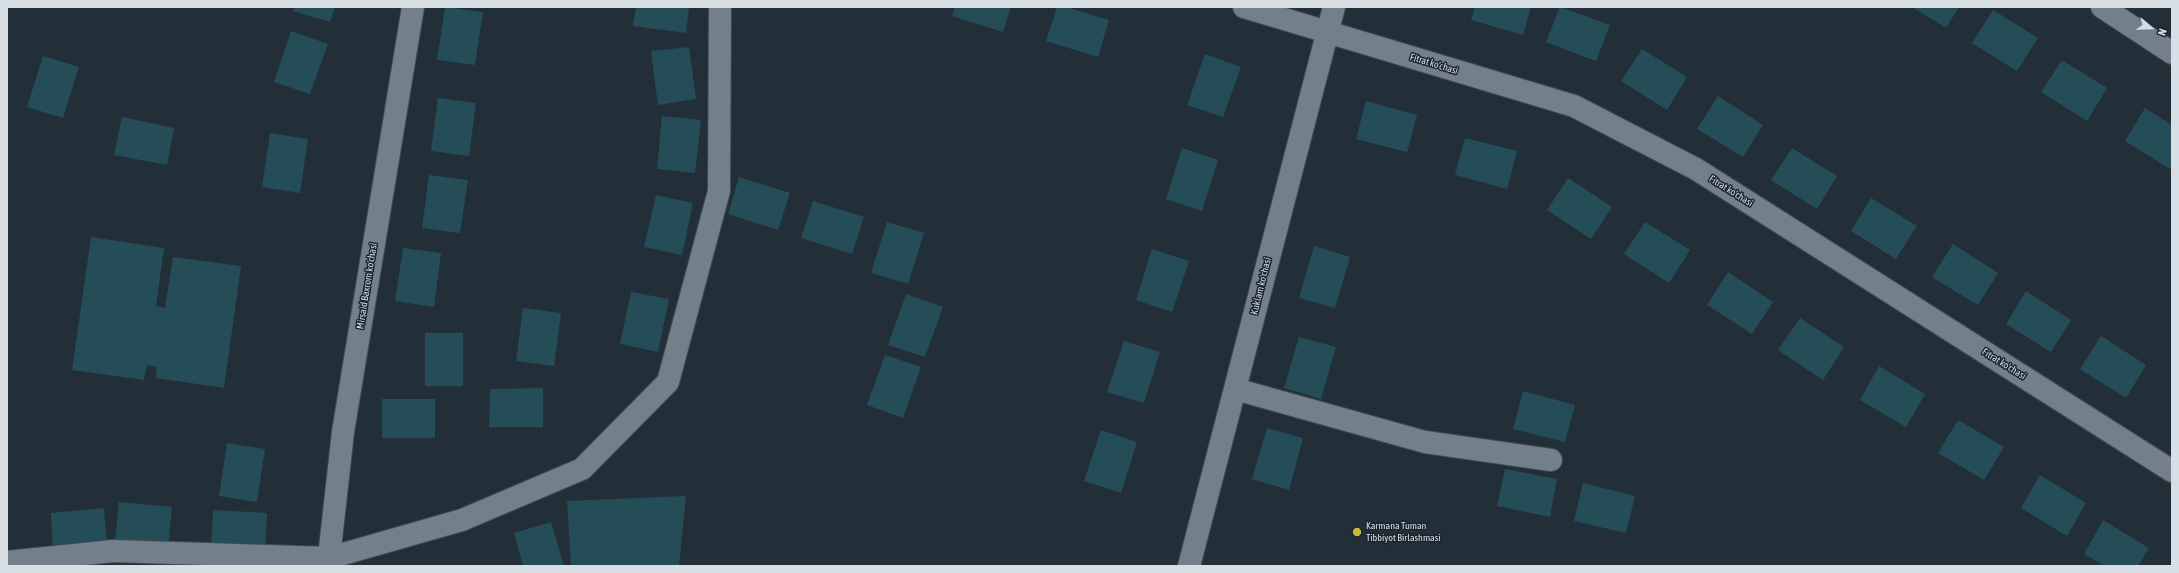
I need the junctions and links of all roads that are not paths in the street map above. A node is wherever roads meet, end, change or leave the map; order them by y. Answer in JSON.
{"nodes":[{"id":1,"x":413,"y":7,"type":"edge"},
{"id":2,"x":720,"y":7,"type":"edge"},
{"id":3,"x":1244,"y":7,"type":"edge"},
{"id":4,"x":1334,"y":7,"type":"edge"},
{"id":5,"x":2102,"y":7,"type":"edge"},
{"id":6,"x":1326,"y":32,"type":"junction"},
{"id":7,"x":2172,"y":53,"type":"edge"},
{"id":8,"x":1235,"y":388,"type":"junction"},
{"id":9,"x":1551,"y":460,"type":"dead end"},
{"id":10,"x":2172,"y":471,"type":"edge"},
{"id":11,"x":7,"y":562,"type":"edge"},
{"id":12,"x":328,"y":562,"type":"edge"},
{"id":13,"x":1189,"y":566,"type":"edge"}],
"edges":[{"from":1,"to":12,"type":"street","name":"Mirsaid Baxrom ko'chasi"},
{"from":2,"to":12,"type":"street"},
{"from":3,"to":6,"type":"street","name":"Fitrat ko'chasi"},
{"from":4,"to":6,"type":"street","name":"Kuklam ko'chasi"},
{"from":5,"to":7,"type":"street"},
{"from":6,"to":8,"type":"street","name":"Kuklam ko'chasi"},
{"from":6,"to":10,"type":"street","name":"Fitrat ko'chasi"},
{"from":8,"to":9,"type":"street"},
{"from":8,"to":13,"type":"street","name":"Kuklam ko'chasi"},
{"from":11,"to":12,"type":"street"}]}
